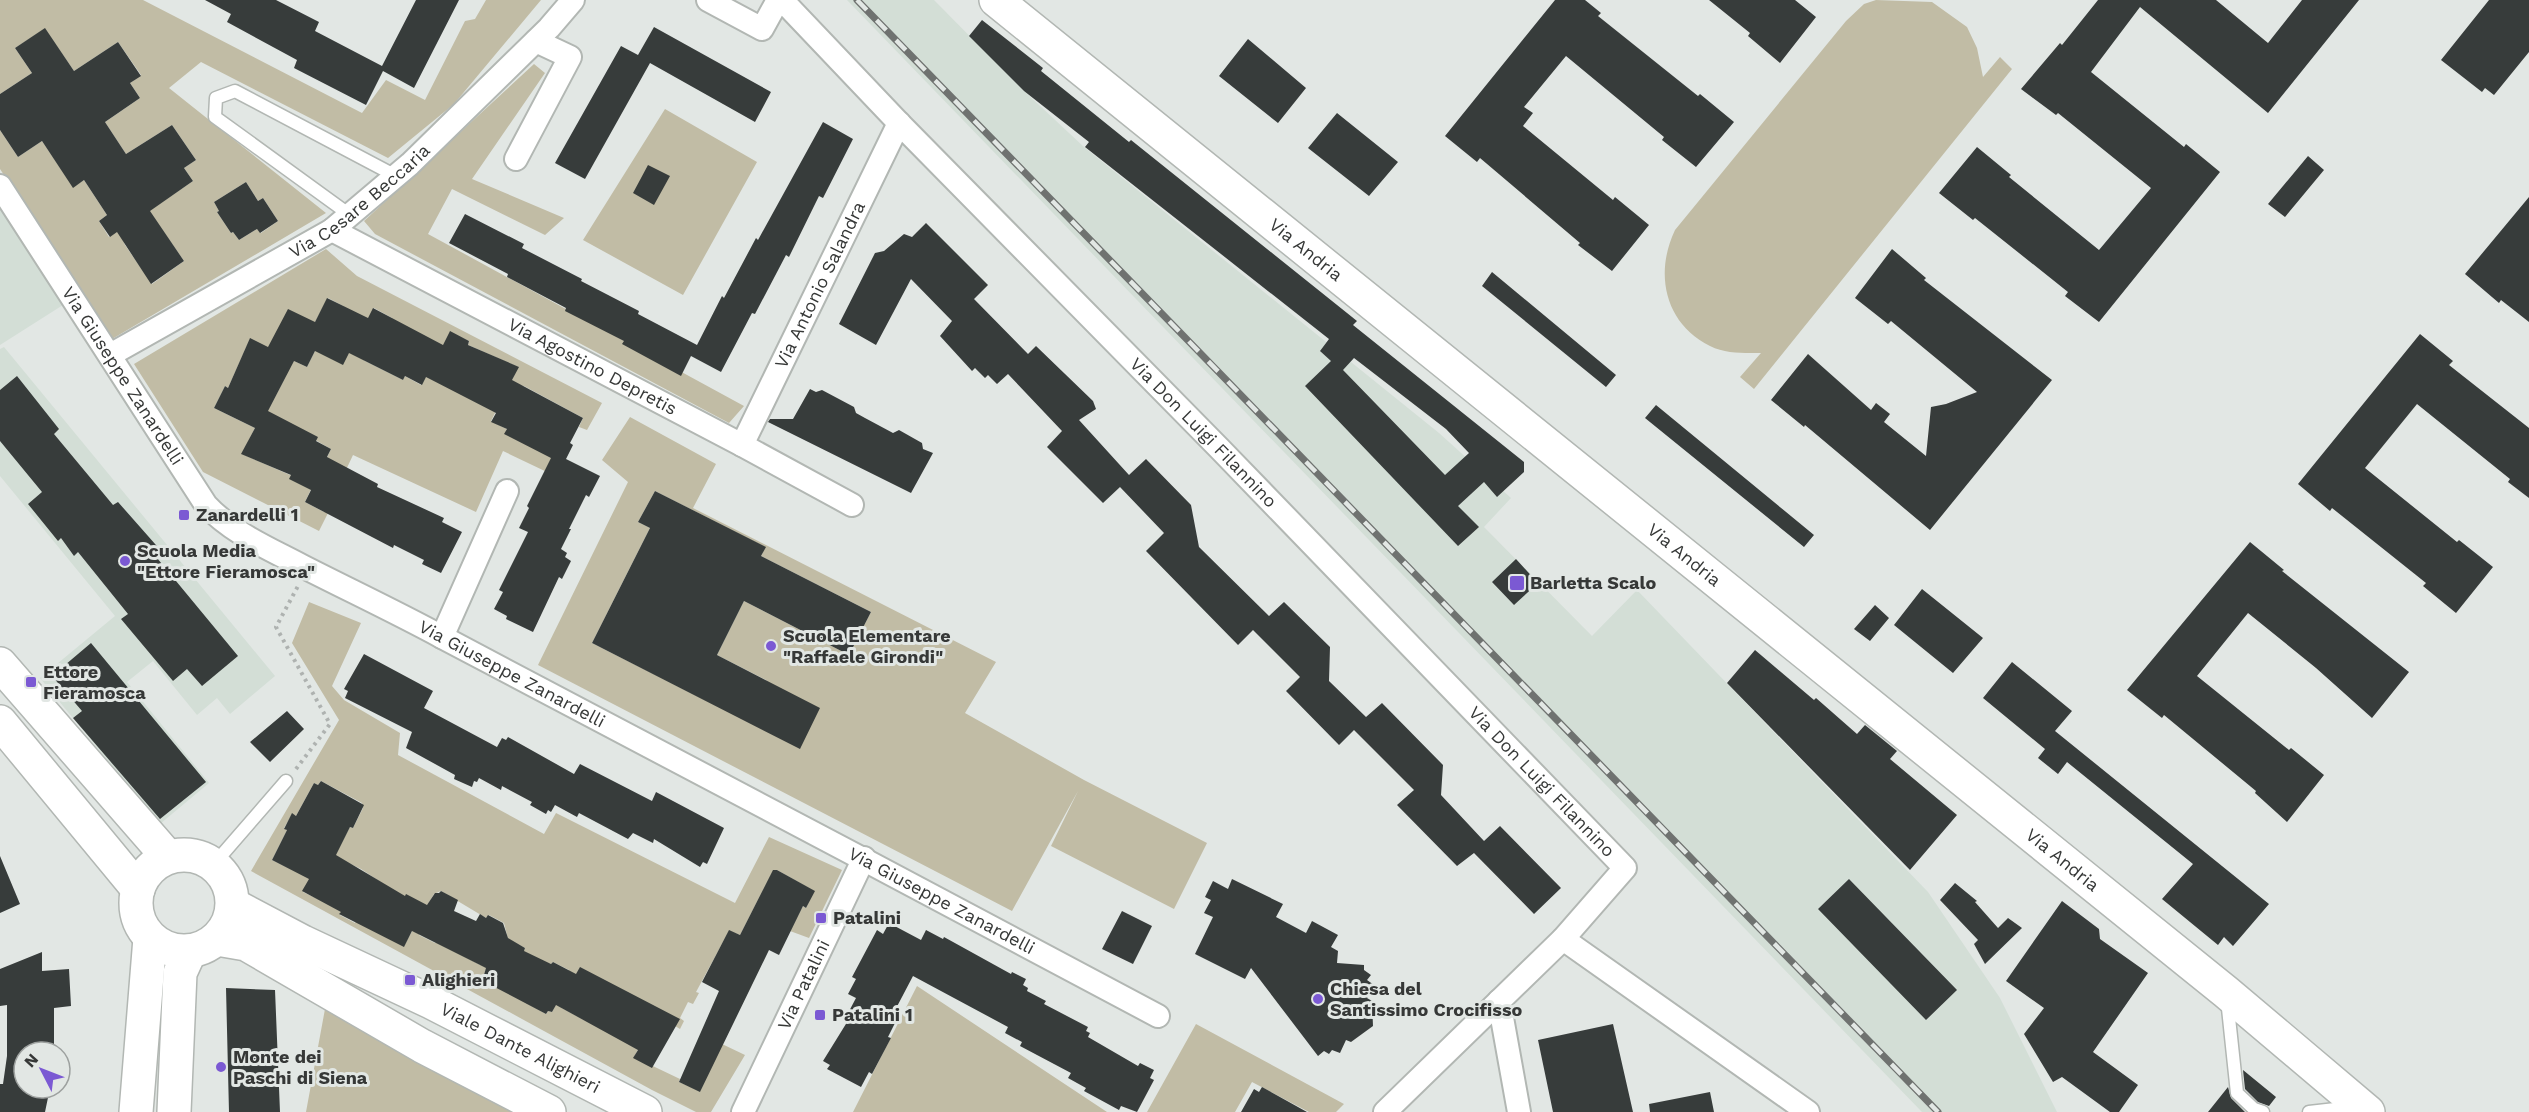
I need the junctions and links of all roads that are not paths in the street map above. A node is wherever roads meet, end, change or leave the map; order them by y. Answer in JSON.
{"nodes":[{"id":1,"x":573,"y":0,"type":"edge"},
{"id":2,"x":708,"y":0,"type":"edge"},
{"id":3,"x":780,"y":0,"type":"edge"},
{"id":4,"x":996,"y":0,"type":"edge"},
{"id":5,"x":536,"y":41,"type":"junction"},
{"id":6,"x":899,"y":123,"type":"junction"},
{"id":7,"x":516,"y":159,"type":"dead end"},
{"id":8,"x":396,"y":176,"type":"junction"},
{"id":9,"x":0,"y":186,"type":"edge"},
{"id":10,"x":350,"y":215,"type":"junction"},
{"id":11,"x":332,"y":230,"type":"junction"},
{"id":12,"x":110,"y":355,"type":"junction"},
{"id":13,"x":742,"y":445,"type":"junction"},
{"id":14,"x":507,"y":491,"type":"dead end"},
{"id":15,"x":852,"y":505,"type":"dead end"},
{"id":16,"x":442,"y":637,"type":"junction"},
{"id":17,"x":0,"y":664,"type":"edge"},
{"id":18,"x":0,"y":722,"type":"edge"},
{"id":19,"x":286,"y":781,"type":"road end"},
{"id":20,"x":168,"y":857,"type":"junction"},
{"id":21,"x":864,"y":858,"type":"junction"},
{"id":22,"x":214,"y":864,"type":"junction"},
{"id":23,"x":138,"y":889,"type":"junction"},
{"id":24,"x":233,"y":905,"type":"junction"},
{"id":25,"x":150,"y":938,"type":"junction"},
{"id":26,"x":1563,"y":939,"type":"junction"},
{"id":27,"x":203,"y":945,"type":"junction"},
{"id":28,"x":2226,"y":992,"type":"junction"},
{"id":29,"x":1499,"y":1000,"type":"junction"},
{"id":30,"x":1158,"y":1016,"type":"dead end"},
{"id":31,"x":2365,"y":1109,"type":"edge"},
{"id":32,"x":136,"y":1112,"type":"edge"},
{"id":33,"x":174,"y":1112,"type":"edge"},
{"id":34,"x":549,"y":1112,"type":"edge"},
{"id":35,"x":645,"y":1112,"type":"edge"},
{"id":36,"x":743,"y":1112,"type":"edge"},
{"id":37,"x":1385,"y":1112,"type":"edge"},
{"id":38,"x":1519,"y":1112,"type":"edge"},
{"id":39,"x":1808,"y":1112,"type":"edge"},
{"id":40,"x":2263,"y":1112,"type":"edge"},
{"id":41,"x":2309,"y":1112,"type":"edge"}],
"edges":[{"from":1,"to":5,"type":"street","name":"Via Cesare Beccaria"},
{"from":2,"to":3,"type":"street"},
{"from":3,"to":6,"type":"street","name":"Via Don Luigi Filannino"},
{"from":4,"to":28,"type":"street","name":"Via Andria"},
{"from":5,"to":7,"type":"street"},
{"from":5,"to":8,"type":"street","name":"Via Cesare Beccaria"},
{"from":6,"to":13,"type":"street","name":"Via Antonio Salandra"},
{"from":6,"to":26,"type":"street","name":"Via Don Luigi Filannino"},
{"from":8,"to":10,"type":"street","name":"Via Cesare Beccaria"},
{"from":8,"to":10,"type":"lane"},
{"from":9,"to":12,"type":"street","name":"Via Giuseppe Zanardelli"},
{"from":10,"to":11,"type":"street","name":"Via Cesare Beccaria"},
{"from":11,"to":12,"type":"street","name":"Via Cesare Beccaria"},
{"from":11,"to":13,"type":"street","name":"Via Agostino Depretis"},
{"from":12,"to":16,"type":"street","name":"Via Giuseppe Zanardelli"},
{"from":13,"to":15,"type":"street","name":"Via Agostino Depretis"},
{"from":14,"to":16,"type":"street"},
{"from":16,"to":21,"type":"street","name":"Via Giuseppe Zanardelli"},
{"from":17,"to":20,"type":"street"},
{"from":18,"to":23,"type":"street"},
{"from":19,"to":22,"type":"lane"},
{"from":20,"to":22,"type":"street"},
{"from":20,"to":23,"type":"street"},
{"from":21,"to":30,"type":"street","name":"Via Giuseppe Zanardelli"},
{"from":21,"to":36,"type":"street","name":"Via Patalini"},
{"from":22,"to":24,"type":"street"},
{"from":23,"to":25,"type":"street"},
{"from":24,"to":27,"type":"street"},
{"from":24,"to":35,"type":"street","name":"Viale Dante Alighieri"},
{"from":25,"to":27,"type":"street"},
{"from":25,"to":32,"type":"street"},
{"from":26,"to":29,"type":"street"},
{"from":26,"to":39,"type":"street"},
{"from":27,"to":33,"type":"street"},
{"from":27,"to":34,"type":"street"},
{"from":28,"to":31,"type":"street","name":"Via Andria"},
{"from":28,"to":40,"type":"lane"},
{"from":29,"to":37,"type":"street"},
{"from":29,"to":38,"type":"street"},
{"from":31,"to":41,"type":"lane"}]}
